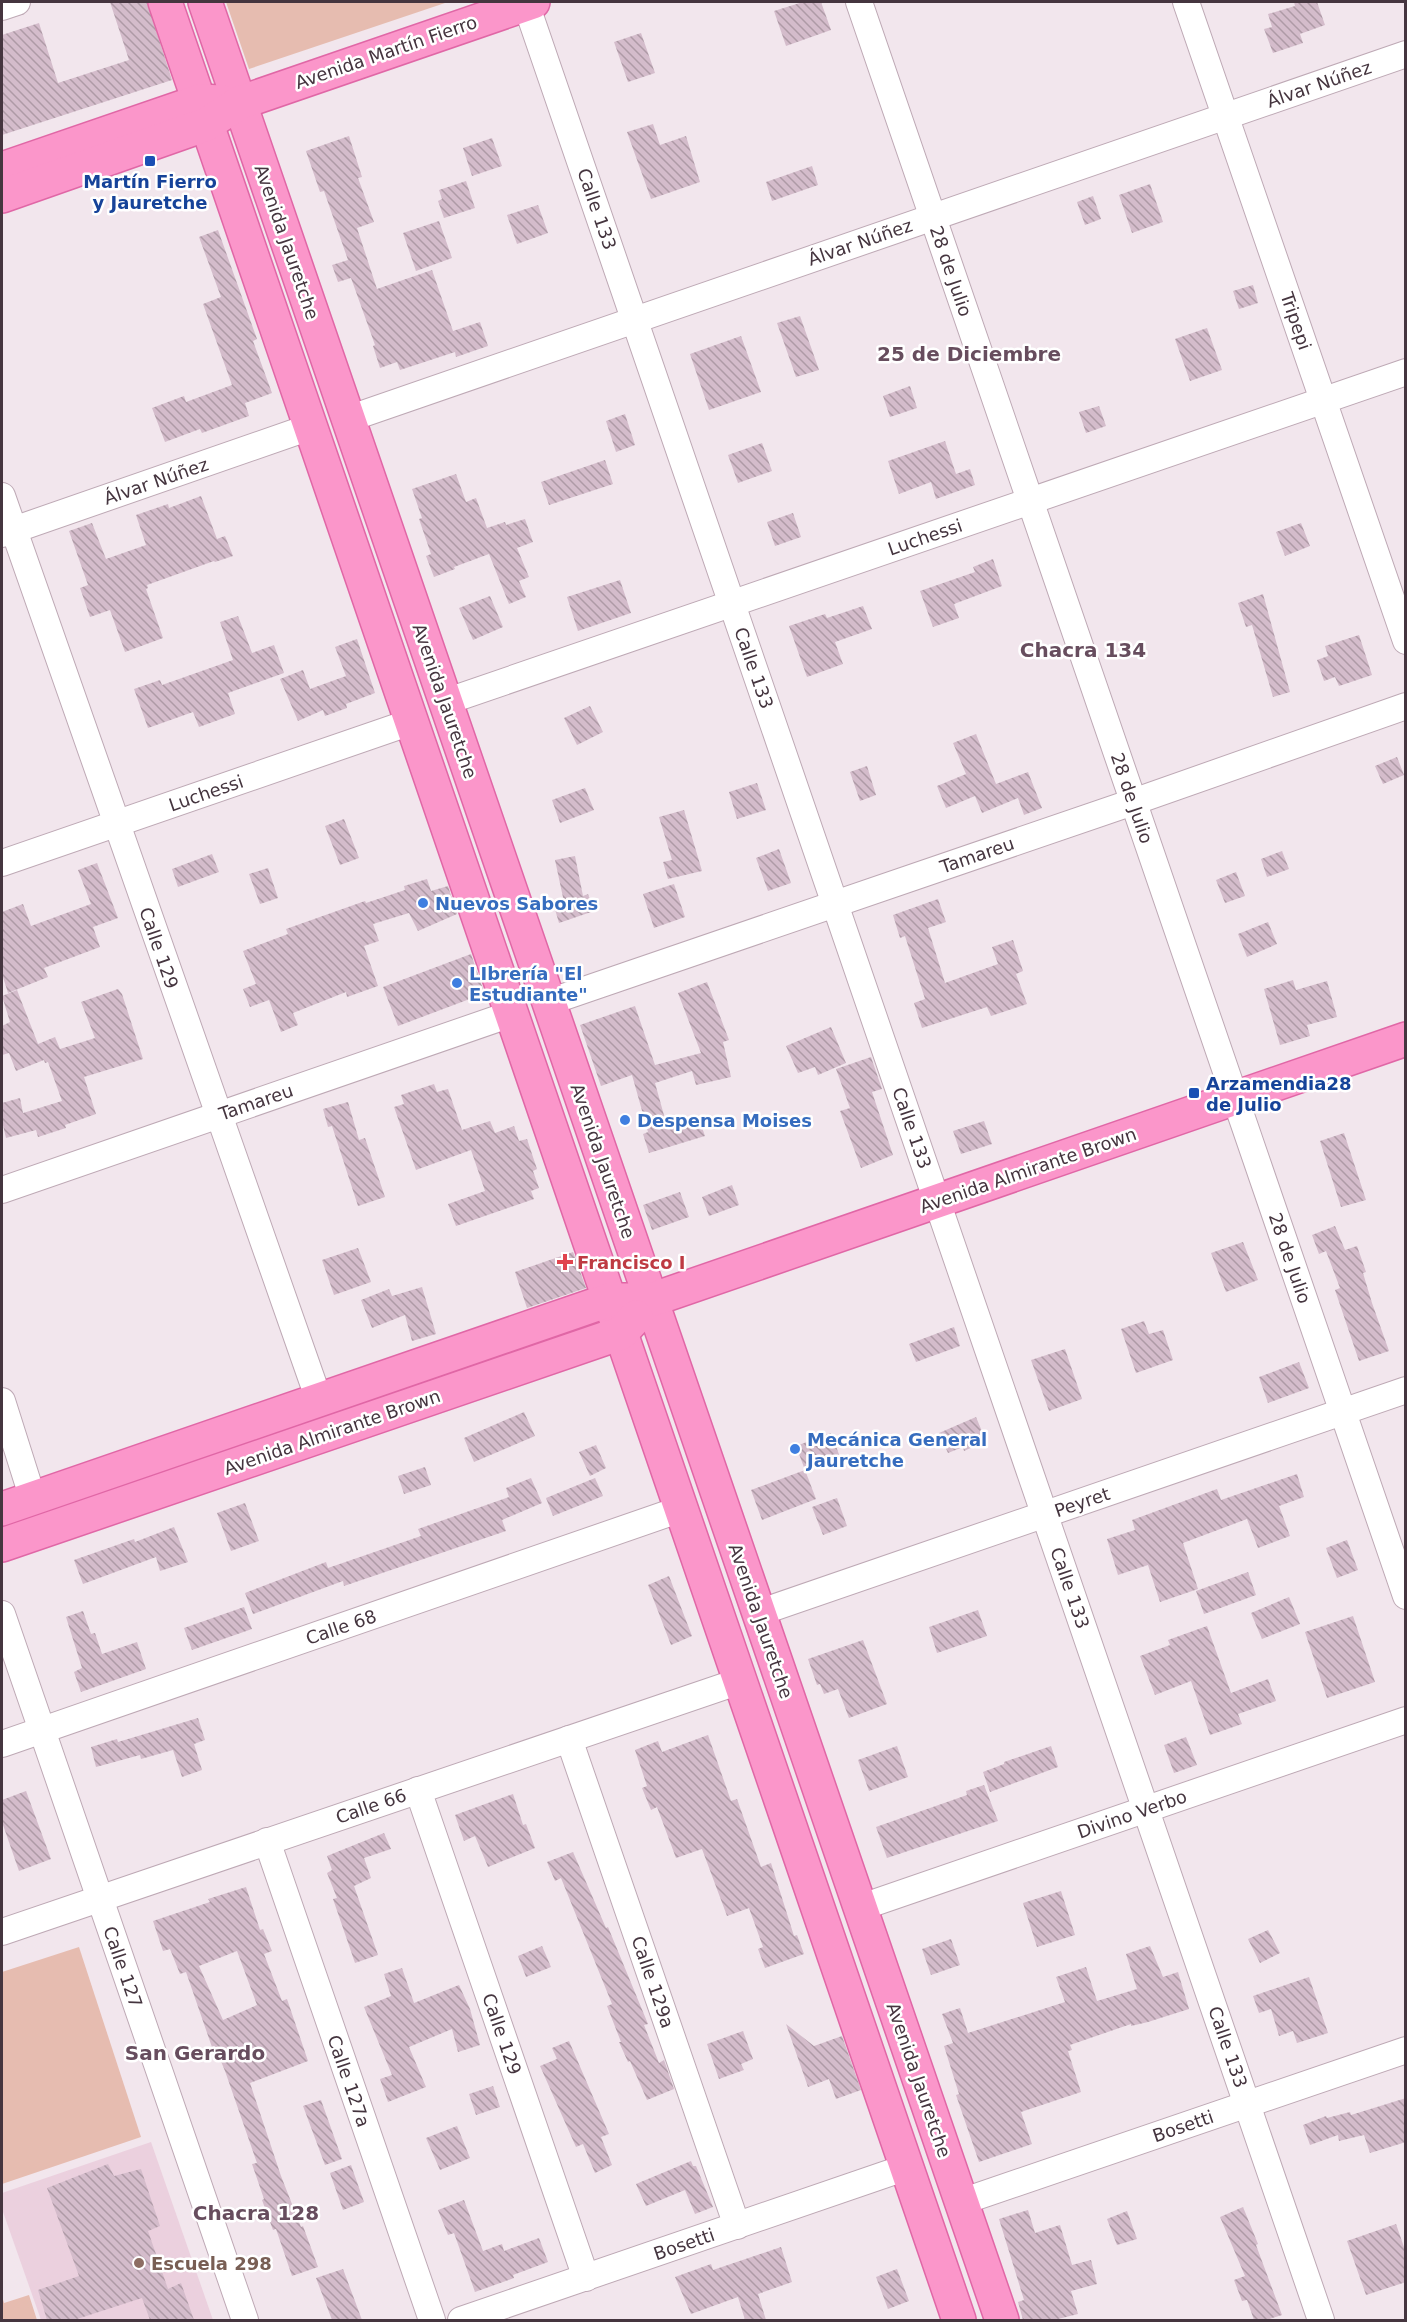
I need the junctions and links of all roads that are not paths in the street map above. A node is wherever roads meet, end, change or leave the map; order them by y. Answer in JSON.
{"nodes":[{"id":1,"x":17,"y":2,"type":"edge"},
{"id":2,"x":165,"y":2,"type":"edge"},
{"id":3,"x":205,"y":2,"type":"edge"},
{"id":4,"x":859,"y":2,"type":"edge"},
{"id":5,"x":1186,"y":2,"type":"edge"},
{"id":6,"x":530,"y":3,"type":"edge"},
{"id":7,"x":2,"y":7,"type":"edge"},
{"id":8,"x":1406,"y":54,"type":"edge"},
{"id":9,"x":239,"y":103,"type":"junction"},
{"id":10,"x":204,"y":112,"type":"junction"},
{"id":11,"x":1226,"y":116,"type":"junction"},
{"id":12,"x":2,"y":169,"type":"edge"},
{"id":13,"x":2,"y":196,"type":"edge"},
{"id":14,"x":932,"y":217,"type":"junction"},
{"id":15,"x":635,"y":320,"type":"junction"},
{"id":16,"x":1406,"y":372,"type":"edge"},
{"id":17,"x":1323,"y":400,"type":"junction"},
{"id":18,"x":348,"y":419,"type":"junction"},
{"id":19,"x":310,"y":427,"type":"junction"},
{"id":20,"x":2,"y":496,"type":"edge"},
{"id":21,"x":1030,"y":501,"type":"junction"},
{"id":22,"x":8,"y":532,"type":"edge"},
{"id":23,"x":732,"y":603,"type":"junction"},
{"id":24,"x":1406,"y":640,"type":"edge"},
{"id":25,"x":445,"y":702,"type":"junction"},
{"id":26,"x":1406,"y":706,"type":"edge"},
{"id":27,"x":411,"y":722,"type":"junction"},
{"id":28,"x":1133,"y":802,"type":"junction"},
{"id":29,"x":116,"y":824,"type":"junction"},
{"id":30,"x":2,"y":863,"type":"edge"},
{"id":31,"x":835,"y":904,"type":"junction"},
{"id":32,"x":549,"y":1002,"type":"junction"},
{"id":33,"x":511,"y":1014,"type":"junction"},
{"id":34,"x":1406,"y":1039,"type":"edge"},
{"id":35,"x":1235,"y":1098,"type":"junction"},
{"id":36,"x":218,"y":1115,"type":"junction"},
{"id":37,"x":2,"y":1190,"type":"edge"},
{"id":38,"x":937,"y":1201,"type":"junction"},
{"id":39,"x":609,"y":1300,"type":"junction"},
{"id":40,"x":651,"y":1300,"type":"junction"},
{"id":41,"x":621,"y":1333,"type":"junction"},
{"id":42,"x":1406,"y":1390,"type":"edge"},
{"id":43,"x":319,"y":1400,"type":"junction"},
{"id":44,"x":2,"y":1401,"type":"edge"},
{"id":45,"x":1343,"y":1413,"type":"junction"},
{"id":46,"x":33,"y":1498,"type":"junction"},
{"id":47,"x":2,"y":1509,"type":"edge"},
{"id":48,"x":681,"y":1509,"type":"junction"},
{"id":49,"x":1044,"y":1514,"type":"junction"},
{"id":50,"x":2,"y":1545,"type":"edge"},
{"id":51,"x":1406,"y":1596,"type":"edge"},
{"id":52,"x":758,"y":1613,"type":"junction"},
{"id":53,"x":2,"y":1614,"type":"edge"},
{"id":54,"x":740,"y":1681,"type":"junction"},
{"id":55,"x":1406,"y":1720,"type":"edge"},
{"id":56,"x":42,"y":1730,"type":"junction"},
{"id":57,"x":569,"y":1739,"type":"junction"},
{"id":58,"x":2,"y":1744,"type":"edge"},
{"id":59,"x":417,"y":1790,"type":"junction"},
{"id":60,"x":1146,"y":1809,"type":"junction"},
{"id":61,"x":267,"y":1841,"type":"junction"},
{"id":62,"x":100,"y":1899,"type":"junction"},
{"id":63,"x":859,"y":1908,"type":"junction"},
{"id":64,"x":2,"y":1932,"type":"edge"},
{"id":65,"x":1406,"y":2050,"type":"edge"},
{"id":66,"x":1247,"y":2104,"type":"junction"},
{"id":67,"x":907,"y":2167,"type":"junction"},
{"id":68,"x":961,"y":2202,"type":"junction"},
{"id":69,"x":737,"y":2226,"type":"junction"},
{"id":70,"x":586,"y":2278,"type":"junction"},
{"id":71,"x":245,"y":2320,"type":"edge"},
{"id":72,"x":432,"y":2320,"type":"edge"},
{"id":73,"x":461,"y":2320,"type":"edge"},
{"id":74,"x":959,"y":2320,"type":"edge"},
{"id":75,"x":1002,"y":2320,"type":"edge"},
{"id":76,"x":1321,"y":2320,"type":"edge"}],
"edges":[{"from":1,"to":7,"type":"street"},
{"from":2,"to":10,"type":"main road","name":"Avenida Jauretche"},
{"from":3,"to":9,"type":"main road","name":"Avenida Jauretche"},
{"from":4,"to":14,"type":"street","name":"28 de Julio"},
{"from":5,"to":11,"type":"street","name":"Tripepi"},
{"from":6,"to":9,"type":"main road","name":"Avenida Martín Fierro"},
{"from":6,"to":15,"type":"street","name":"Calle 133"},
{"from":8,"to":11,"type":"street","name":"Álvar Núñez"},
{"from":9,"to":10,"type":"main road","name":"Avenida Martín Fierro"},
{"from":9,"to":18,"type":"main road","name":"Avenida Jauretche"},
{"from":10,"to":12,"type":"main road","name":"Avenida Martín Fierro"},
{"from":10,"to":13,"type":"main road","name":"Avenida Martín Fierro"},
{"from":10,"to":19,"type":"main road","name":"Avenida Jauretche"},
{"from":11,"to":14,"type":"street","name":"Álvar Núñez"},
{"from":11,"to":17,"type":"street","name":"Tripepi"},
{"from":14,"to":15,"type":"street","name":"Álvar Núñez"},
{"from":14,"to":21,"type":"street","name":"28 de Julio"},
{"from":15,"to":18,"type":"street","name":"Álvar Núñez"},
{"from":15,"to":23,"type":"street","name":"Calle 133"},
{"from":16,"to":17,"type":"street","name":"Luchessi"},
{"from":17,"to":21,"type":"street","name":"Luchessi"},
{"from":17,"to":24,"type":"street","name":"Tripepi"},
{"from":18,"to":25,"type":"main road","name":"Avenida Jauretche"},
{"from":19,"to":22,"type":"street","name":"Álvar Núñez"},
{"from":19,"to":27,"type":"main road","name":"Avenida Jauretche"},
{"from":20,"to":22,"type":"street","name":"Calle 129"},
{"from":21,"to":23,"type":"street","name":"Luchessi"},
{"from":21,"to":28,"type":"street","name":"28 de Julio"},
{"from":22,"to":29,"type":"street","name":"Calle 129"},
{"from":23,"to":25,"type":"street","name":"Luchessi"},
{"from":23,"to":31,"type":"street","name":"Calle 133"},
{"from":25,"to":32,"type":"main road","name":"Avenida Jauretche"},
{"from":26,"to":28,"type":"street","name":"Tamareu"},
{"from":27,"to":29,"type":"street","name":"Luchessi"},
{"from":27,"to":33,"type":"main road","name":"Avenida Jauretche"},
{"from":28,"to":31,"type":"street","name":"Tamareu"},
{"from":28,"to":35,"type":"street","name":"28 de Julio"},
{"from":29,"to":30,"type":"street","name":"Luchessi"},
{"from":29,"to":36,"type":"street","name":"Calle 129"},
{"from":31,"to":32,"type":"street","name":"Tamareu"},
{"from":31,"to":38,"type":"street","name":"Calle 133"},
{"from":32,"to":40,"type":"main road","name":"Avenida Jauretche"},
{"from":33,"to":36,"type":"street","name":"Tamareu"},
{"from":33,"to":39,"type":"main road","name":"Avenida Jauretche"},
{"from":34,"to":35,"type":"main road","name":"Avenida Almirante Brown"},
{"from":35,"to":38,"type":"main road","name":"Avenida Almirante Brown"},
{"from":35,"to":45,"type":"street","name":"28 de Julio"},
{"from":36,"to":37,"type":"street","name":"Tamareu"},
{"from":36,"to":43,"type":"street","name":"Calle 129"},
{"from":38,"to":40,"type":"main road","name":"Avenida Almirante Brown"},
{"from":38,"to":49,"type":"street","name":"Calle 133"},
{"from":39,"to":40,"type":"main road","name":"Avenida Almirante Brown"},
{"from":39,"to":41,"type":"main road","name":"Avenida Jauretche"},
{"from":39,"to":43,"type":"main road","name":"Avenida Almirante Brown"},
{"from":40,"to":41,"type":"main road","name":"Avenida Almirante Brown"},
{"from":40,"to":52,"type":"main road","name":"Avenida Jauretche"},
{"from":41,"to":48,"type":"main road","name":"Avenida Jauretche"},
{"from":41,"to":50,"type":"main road","name":"Avenida Almirante Brown"},
{"from":42,"to":45,"type":"street","name":"Peyret"},
{"from":43,"to":46,"type":"main road","name":"Avenida Almirante Brown"},
{"from":44,"to":46,"type":"street"},
{"from":45,"to":49,"type":"street","name":"Peyret"},
{"from":45,"to":51,"type":"street","name":"28 de Julio"},
{"from":46,"to":47,"type":"main road","name":"Avenida Almirante Brown"},
{"from":48,"to":54,"type":"main road","name":"Avenida Jauretche"},
{"from":48,"to":56,"type":"street","name":"Calle 68"},
{"from":49,"to":52,"type":"street","name":"Peyret"},
{"from":49,"to":60,"type":"street","name":"Calle 133"},
{"from":52,"to":63,"type":"main road","name":"Avenida Jauretche"},
{"from":53,"to":56,"type":"street","name":"Calle 127"},
{"from":54,"to":57,"type":"street","name":"Calle 66"},
{"from":54,"to":67,"type":"main road","name":"Avenida Jauretche"},
{"from":55,"to":60,"type":"street","name":"Divino Verbo"},
{"from":56,"to":58,"type":"street","name":"Calle 68"},
{"from":56,"to":62,"type":"street","name":"Calle 127"},
{"from":57,"to":59,"type":"street","name":"Calle 66"},
{"from":57,"to":69,"type":"street","name":"Calle 129a"},
{"from":59,"to":61,"type":"street","name":"Calle 66"},
{"from":59,"to":70,"type":"street","name":"Calle 129"},
{"from":60,"to":63,"type":"street","name":"Divino Verbo"},
{"from":60,"to":66,"type":"street","name":"Calle 133"},
{"from":61,"to":62,"type":"street","name":"Calle 66"},
{"from":61,"to":72,"type":"street","name":"Calle 127a"},
{"from":62,"to":64,"type":"street","name":"Calle 66"},
{"from":62,"to":71,"type":"street","name":"Calle 127"},
{"from":63,"to":68,"type":"main road","name":"Avenida Jauretche"},
{"from":65,"to":66,"type":"street","name":"Bosetti"},
{"from":66,"to":68,"type":"street","name":"Bosetti"},
{"from":66,"to":76,"type":"street","name":"Calle 133"},
{"from":67,"to":69,"type":"street","name":"Bosetti"},
{"from":67,"to":74,"type":"main road","name":"Avenida Jauretche"},
{"from":68,"to":75,"type":"main road","name":"Avenida Jauretche"},
{"from":69,"to":70,"type":"street","name":"Bosetti"},
{"from":70,"to":73,"type":"street","name":"Bosetti"}]}
